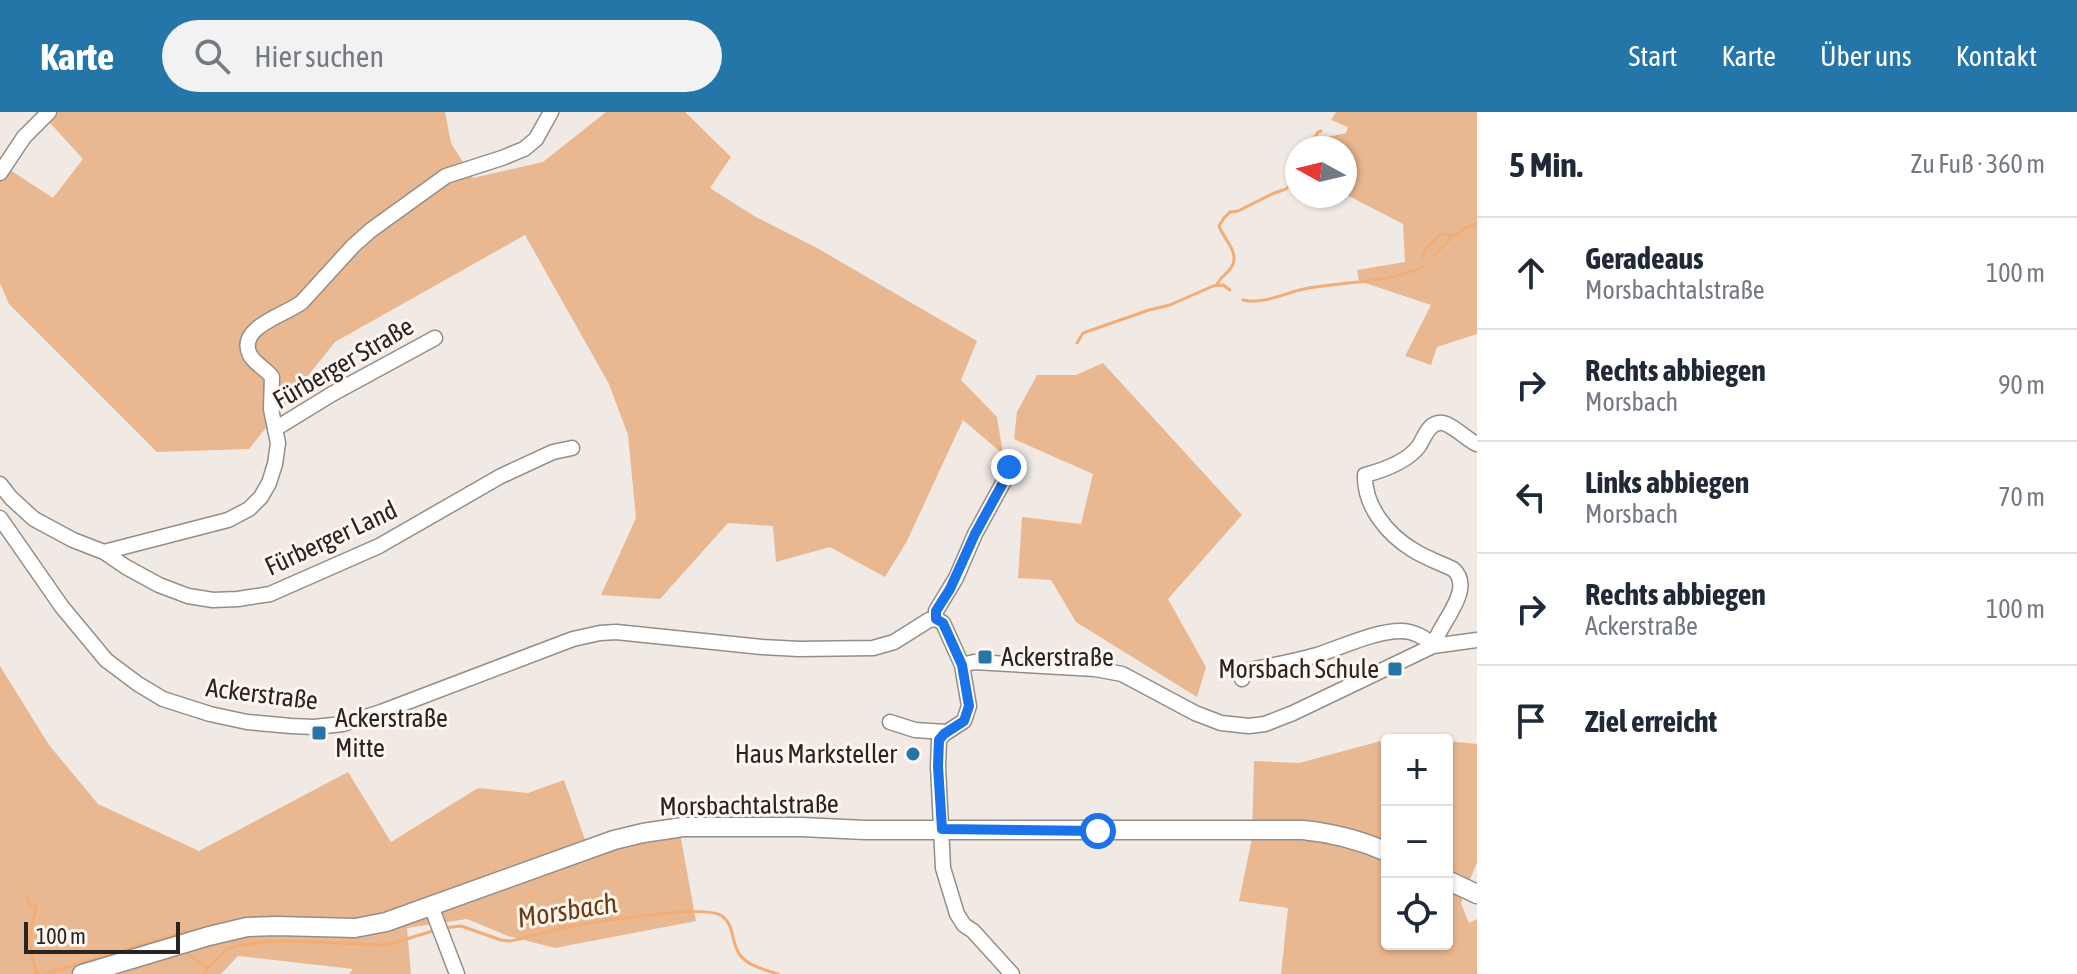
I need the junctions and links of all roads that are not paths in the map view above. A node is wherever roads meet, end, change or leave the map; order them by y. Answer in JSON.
{"nodes":[{"id":1,"x":49,"y":112,"type":"edge"},
{"id":2,"x":551,"y":112,"type":"edge"},
{"id":3,"x":0,"y":173,"type":"edge"},
{"id":4,"x":435,"y":338,"type":"dead end"},
{"id":5,"x":275,"y":429,"type":"junction"},
{"id":6,"x":1477,"y":444,"type":"edge"},
{"id":7,"x":572,"y":448,"type":"dead end"},
{"id":8,"x":1009,"y":467,"type":"dead end"},
{"id":9,"x":0,"y":484,"type":"edge"},
{"id":10,"x":0,"y":518,"type":"edge"},
{"id":11,"x":104,"y":552,"type":"junction"},
{"id":12,"x":936,"y":619,"type":"junction"},
{"id":13,"x":1477,"y":640,"type":"edge"},
{"id":14,"x":1433,"y":646,"type":"junction"},
{"id":15,"x":962,"y":665,"type":"junction"},
{"id":16,"x":1242,"y":679,"type":"dead end"},
{"id":17,"x":890,"y":722,"type":"dead end"},
{"id":18,"x":946,"y":732,"type":"junction"},
{"id":19,"x":942,"y":829,"type":"junction"},
{"id":20,"x":1381,"y":850,"type":"edge"},
{"id":21,"x":1453,"y":883,"type":"edge"},
{"id":22,"x":1477,"y":894,"type":"edge"},
{"id":23,"x":436,"y":920,"type":"junction"},
{"id":24,"x":82,"y":974,"type":"edge"},
{"id":25,"x":457,"y":974,"type":"edge"},
{"id":26,"x":1012,"y":974,"type":"edge"}],
"edges":[{"from":1,"to":3,"type":"street"},
{"from":2,"to":5,"type":"street","name":"Fürberger Straße"},
{"from":4,"to":5,"type":"street","name":"Fürberger Straße"},
{"from":5,"to":11,"type":"street","name":"Fürberger Straße"},
{"from":6,"to":14,"type":"street"},
{"from":7,"to":11,"type":"street","name":"Fürberger Land"},
{"from":8,"to":12,"type":"street"},
{"from":9,"to":11,"type":"street"},
{"from":10,"to":12,"type":"street","name":"Ackerstraße"},
{"from":12,"to":15,"type":"street"},
{"from":13,"to":14,"type":"street"},
{"from":14,"to":15,"type":"street"},
{"from":14,"to":16,"type":"street"},
{"from":15,"to":18,"type":"street"},
{"from":17,"to":18,"type":"street"},
{"from":18,"to":19,"type":"street"},
{"from":19,"to":20,"type":"main road","name":"Morsbachtalstraße"},
{"from":19,"to":23,"type":"main road","name":"Morsbachtalstraße"},
{"from":19,"to":26,"type":"street"},
{"from":21,"to":22,"type":"main road"},
{"from":23,"to":24,"type":"main road","name":"Morsbachtalstraße"},
{"from":23,"to":25,"type":"street"}]}
